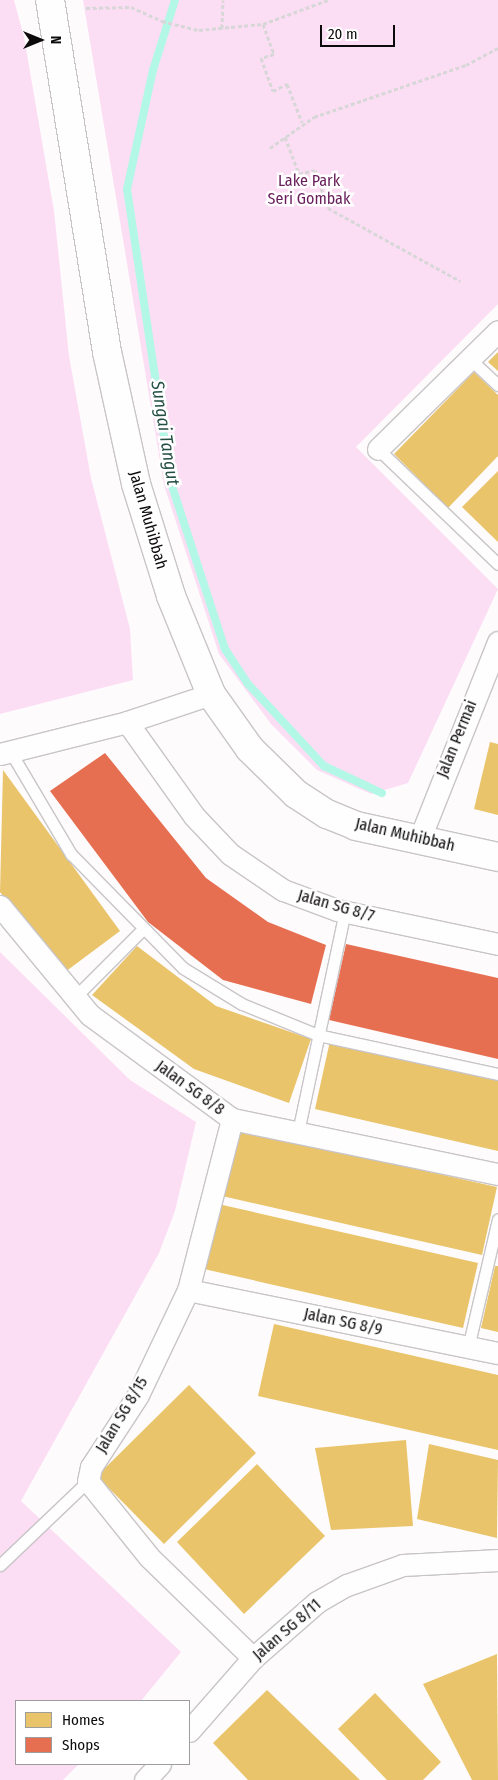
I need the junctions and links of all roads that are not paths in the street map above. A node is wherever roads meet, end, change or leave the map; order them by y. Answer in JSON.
{"nodes":[{"id":1,"x":50,"y":0,"type":"edge"},
{"id":2,"x":498,"y":331,"type":"edge"},
{"id":3,"x":470,"y":359,"type":"junction"},
{"id":4,"x":498,"y":385,"type":"edge"},
{"id":5,"x":378,"y":449,"type":"joint"},
{"id":6,"x":498,"y":564,"type":"edge"},
{"id":7,"x":497,"y":647,"type":"edge"},
{"id":8,"x":210,"y":694,"type":"junction"},
{"id":9,"x":127,"y":722,"type":"junction"},
{"id":10,"x":5,"y":753,"type":"edge"},
{"id":11,"x":420,"y":838,"type":"junction"},
{"id":12,"x":498,"y":856,"type":"edge"},
{"id":13,"x":0,"y":906,"type":"edge"},
{"id":14,"x":345,"y":911,"type":"junction"},
{"id":15,"x":143,"y":929,"type":"junction"},
{"id":16,"x":498,"y":944,"type":"edge"},
{"id":17,"x":74,"y":998,"type":"junction"},
{"id":18,"x":318,"y":1035,"type":"junction"},
{"id":19,"x":498,"y":1074,"type":"edge"},
{"id":20,"x":232,"y":1119,"type":"junction"},
{"id":21,"x":298,"y":1132,"type":"junction"},
{"id":22,"x":498,"y":1174,"type":"edge"},
{"id":23,"x":498,"y":1219,"type":"edge"},
{"id":24,"x":188,"y":1290,"type":"junction"},
{"id":25,"x":468,"y":1348,"type":"junction"},
{"id":26,"x":498,"y":1354,"type":"edge"},
{"id":27,"x":88,"y":1481,"type":"junction"},
{"id":28,"x":497,"y":1555,"type":"edge"},
{"id":29,"x":0,"y":1565,"type":"edge"},
{"id":30,"x":253,"y":1658,"type":"junction"},
{"id":31,"x":190,"y":1730,"type":"edge"},
{"id":32,"x":159,"y":1765,"type":"edge"},
{"id":33,"x":145,"y":1780,"type":"edge"}],
"edges":[{"from":1,"to":8,"type":"street","name":"Jalan Muhibbah"},
{"from":2,"to":3,"type":"street"},
{"from":3,"to":4,"type":"lane"},
{"from":3,"to":5,"type":"street"},
{"from":5,"to":6,"type":"lane"},
{"from":7,"to":11,"type":"street","name":"Jalan Permai"},
{"from":8,"to":9,"type":"street"},
{"from":8,"to":11,"type":"street","name":"Jalan Muhibbah"},
{"from":9,"to":10,"type":"street"},
{"from":9,"to":14,"type":"street","name":"Jalan SG 8/7"},
{"from":10,"to":15,"type":"lane"},
{"from":11,"to":12,"type":"street","name":"Jalan Muhibbah"},
{"from":13,"to":17,"type":"street","name":"Jalan SG 8/8"},
{"from":14,"to":16,"type":"street","name":"Jalan SG 8/7"},
{"from":14,"to":18,"type":"lane"},
{"from":15,"to":17,"type":"lane"},
{"from":15,"to":18,"type":"lane"},
{"from":17,"to":20,"type":"street","name":"Jalan SG 8/8"},
{"from":18,"to":19,"type":"lane"},
{"from":18,"to":21,"type":"lane"},
{"from":20,"to":21,"type":"street","name":"Jalan SG 8/8"},
{"from":20,"to":24,"type":"street","name":"Jalan SG 8/15"},
{"from":21,"to":22,"type":"street","name":"Jalan SG 8/8"},
{"from":23,"to":25,"type":"lane"},
{"from":24,"to":25,"type":"street","name":"Jalan SG 8/9"},
{"from":24,"to":27,"type":"street","name":"Jalan SG 8/15"},
{"from":25,"to":26,"type":"street","name":"Jalan SG 8/9"},
{"from":27,"to":29,"type":"lane"},
{"from":27,"to":30,"type":"street"},
{"from":28,"to":30,"type":"street","name":"Jalan SG 8/11"},
{"from":30,"to":31,"type":"street","name":"Jalan SG 8/11"},
{"from":32,"to":33,"type":"street"}]}
